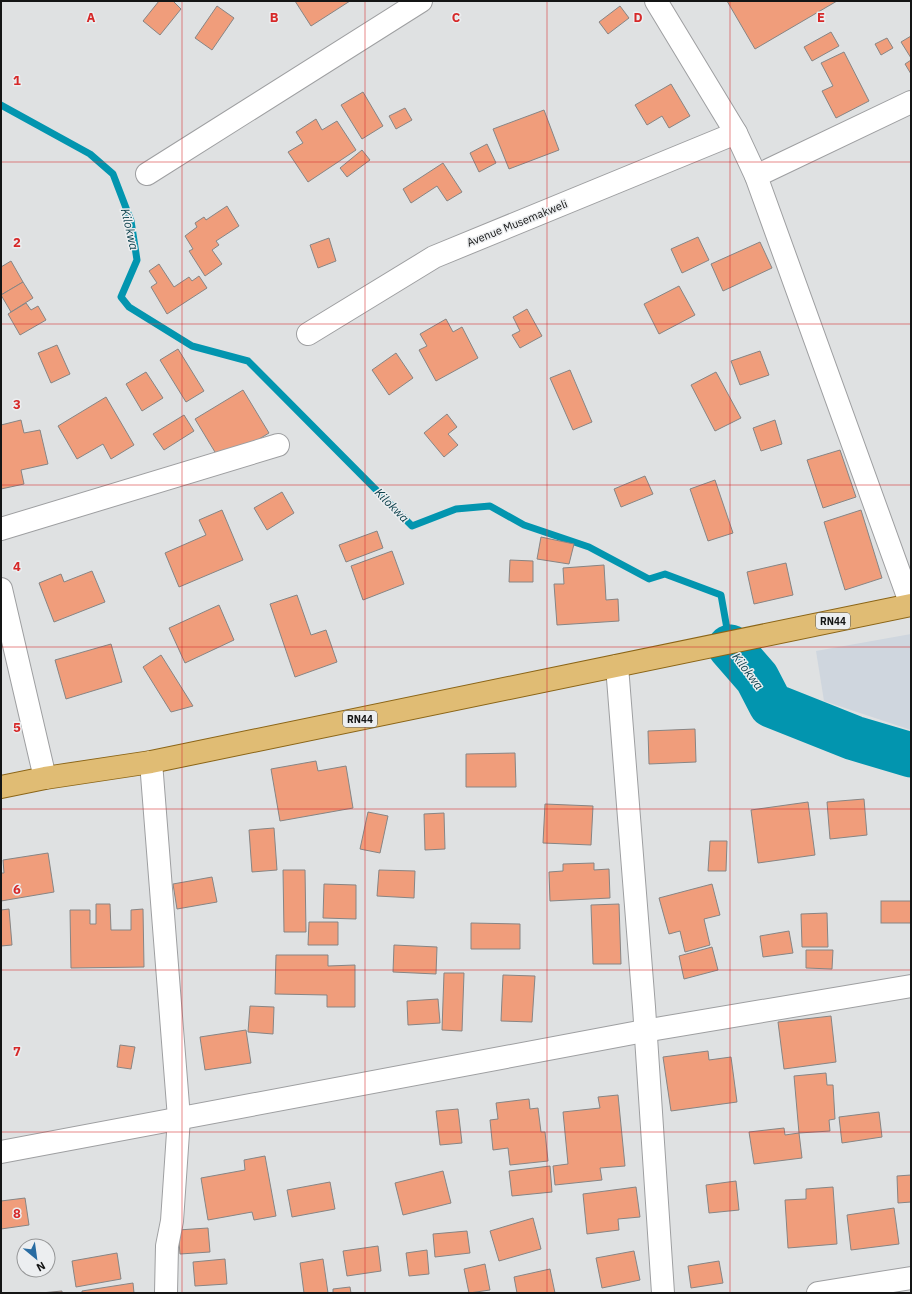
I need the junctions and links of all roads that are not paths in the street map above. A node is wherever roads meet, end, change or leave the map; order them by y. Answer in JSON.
{"nodes":[{"id":1,"x":421,"y":1,"type":"edge"},
{"id":2,"x":656,"y":1,"type":"edge"},
{"id":3,"x":911,"y":102,"type":"edge"},
{"id":4,"x":736,"y":133,"type":"junction"},
{"id":5,"x":147,"y":174,"type":"dead end"},
{"id":6,"x":756,"y":176,"type":"junction"},
{"id":7,"x":308,"y":334,"type":"dead end"},
{"id":8,"x":278,"y":445,"type":"dead end"},
{"id":9,"x":1,"y":529,"type":"edge"},
{"id":10,"x":1,"y":589,"type":"edge"},
{"id":11,"x":911,"y":605,"type":"edge"},
{"id":12,"x":617,"y":666,"type":"junction"},
{"id":13,"x":151,"y":762,"type":"junction"},
{"id":14,"x":45,"y":778,"type":"junction"},
{"id":15,"x":1,"y":787,"type":"edge"},
{"id":16,"x":911,"y":986,"type":"edge"},
{"id":17,"x":644,"y":1031,"type":"junction"},
{"id":18,"x":179,"y":1118,"type":"junction"},
{"id":19,"x":1,"y":1152,"type":"edge"},
{"id":20,"x":911,"y":1278,"type":"edge"},
{"id":21,"x":166,"y":1293,"type":"edge"},
{"id":22,"x":663,"y":1293,"type":"edge"},
{"id":23,"x":818,"y":1293,"type":"edge"}],
"edges":[{"from":1,"to":5,"type":"street"},
{"from":2,"to":4,"type":"street"},
{"from":3,"to":6,"type":"street"},
{"from":4,"to":6,"type":"street"},
{"from":4,"to":7,"type":"street","name":"Avenue Musemakweli"},
{"from":6,"to":11,"type":"street"},
{"from":8,"to":9,"type":"street"},
{"from":10,"to":14,"type":"street"},
{"from":11,"to":12,"type":"main road","number":"RN44"},
{"from":12,"to":13,"type":"main road","number":"RN44"},
{"from":12,"to":17,"type":"street"},
{"from":13,"to":14,"type":"main road","number":"RN44"},
{"from":13,"to":18,"type":"street"},
{"from":14,"to":15,"type":"main road","number":"RN44"},
{"from":16,"to":17,"type":"street"},
{"from":17,"to":18,"type":"street"},
{"from":17,"to":22,"type":"street"},
{"from":18,"to":19,"type":"street"},
{"from":18,"to":21,"type":"street"},
{"from":20,"to":23,"type":"street"}]}
